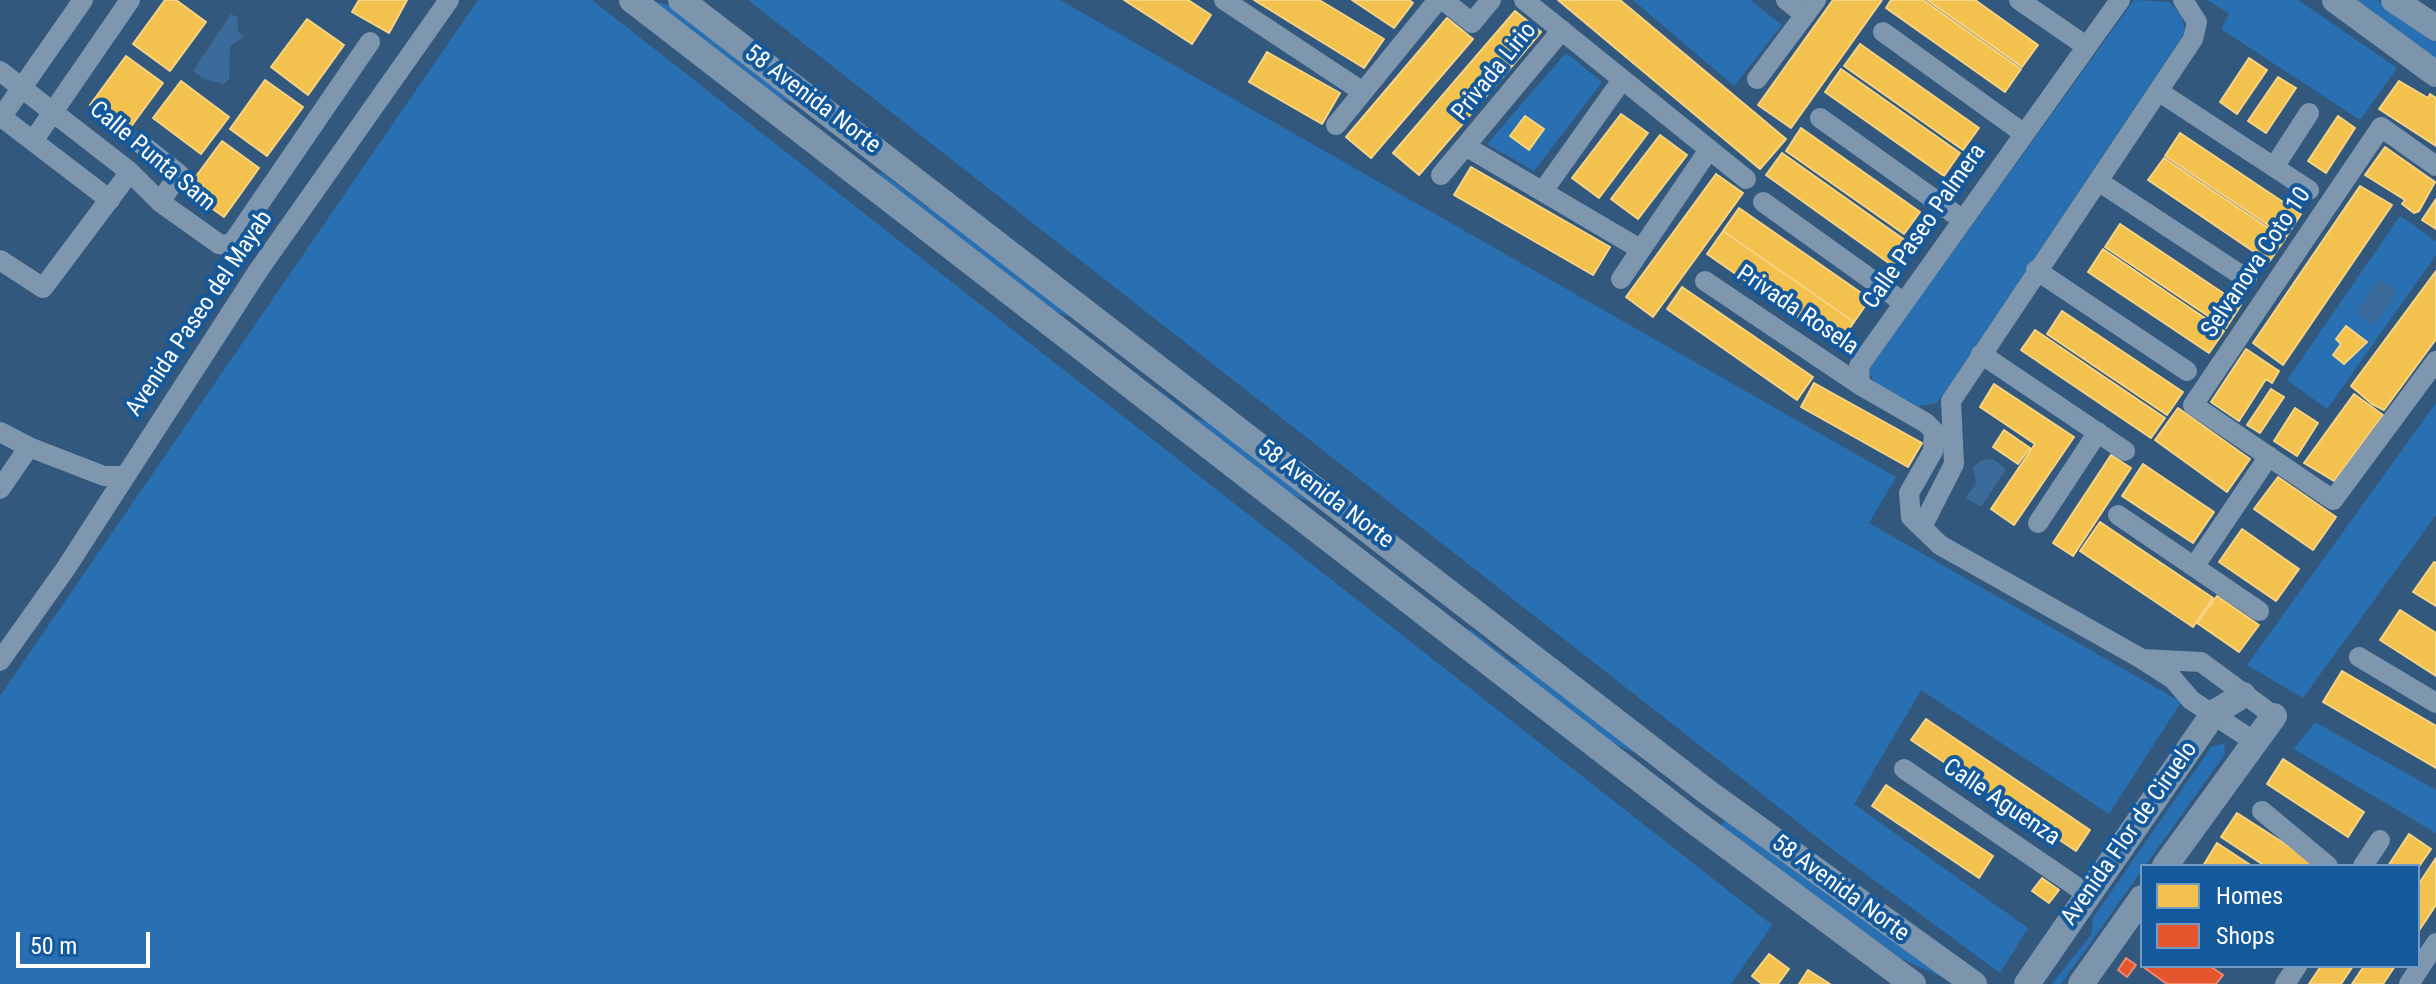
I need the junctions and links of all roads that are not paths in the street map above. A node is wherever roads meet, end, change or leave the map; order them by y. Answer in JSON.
{"nodes":[{"id":1,"x":83,"y":0,"type":"edge"},
{"id":2,"x":130,"y":0,"type":"edge"},
{"id":3,"x":449,"y":0,"type":"edge"},
{"id":4,"x":632,"y":0,"type":"edge"},
{"id":5,"x":681,"y":0,"type":"edge"},
{"id":6,"x":1224,"y":0,"type":"edge"},
{"id":7,"x":1441,"y":0,"type":"edge"},
{"id":8,"x":1524,"y":0,"type":"edge"},
{"id":9,"x":1786,"y":0,"type":"edge"},
{"id":10,"x":2019,"y":0,"type":"edge"},
{"id":11,"x":2120,"y":0,"type":"edge"},
{"id":12,"x":2183,"y":0,"type":"edge"},
{"id":13,"x":2335,"y":0,"type":"edge"},
{"id":14,"x":2394,"y":0,"type":"edge"},
{"id":15,"x":1489,"y":3,"type":"edge"},
{"id":16,"x":1810,"y":7,"type":"edge"},
{"id":17,"x":2436,"y":28,"type":"edge"},
{"id":18,"x":1562,"y":30,"type":"junction"},
{"id":19,"x":1883,"y":32,"type":"dead end"},
{"id":20,"x":370,"y":42,"type":"dead end"},
{"id":21,"x":2086,"y":46,"type":"junction"},
{"id":22,"x":0,"y":71,"type":"edge"},
{"id":23,"x":2436,"y":74,"type":"edge"},
{"id":24,"x":1757,"y":79,"type":"dead end"},
{"id":25,"x":1622,"y":80,"type":"junction"},
{"id":26,"x":23,"y":88,"type":"junction"},
{"id":27,"x":2158,"y":91,"type":"junction"},
{"id":28,"x":1363,"y":92,"type":"junction"},
{"id":29,"x":54,"y":110,"type":"junction"},
{"id":30,"x":2309,"y":113,"type":"dead end"},
{"id":31,"x":0,"y":118,"type":"edge"},
{"id":32,"x":1820,"y":118,"type":"dead end"},
{"id":33,"x":1336,"y":125,"type":"dead end"},
{"id":34,"x":2023,"y":133,"type":"junction"},
{"id":35,"x":33,"y":141,"type":"junction"},
{"id":36,"x":140,"y":143,"type":"dead end"},
{"id":37,"x":871,"y":146,"type":"junction"},
{"id":38,"x":1467,"y":147,"type":"junction"},
{"id":39,"x":1708,"y":151,"type":"junction"},
{"id":40,"x":2435,"y":162,"type":"edge"},
{"id":41,"x":2274,"y":167,"type":"junction"},
{"id":42,"x":850,"y":171,"type":"junction"},
{"id":43,"x":130,"y":172,"type":"junction"},
{"id":44,"x":1441,"y":175,"type":"dead end"},
{"id":45,"x":1746,"y":179,"type":"dead end"},
{"id":46,"x":2098,"y":181,"type":"junction"},
{"id":47,"x":2309,"y":190,"type":"dead end"},
{"id":48,"x":1543,"y":191,"type":"junction"},
{"id":49,"x":110,"y":200,"type":"junction"},
{"id":50,"x":160,"y":202,"type":"junction"},
{"id":51,"x":1763,"y":202,"type":"dead end"},
{"id":52,"x":1963,"y":220,"type":"junction"},
{"id":53,"x":1640,"y":249,"type":"junction"},
{"id":54,"x":0,"y":260,"type":"edge"},
{"id":55,"x":2036,"y":270,"type":"junction"},
{"id":56,"x":1621,"y":279,"type":"dead end"},
{"id":57,"x":2247,"y":279,"type":"dead end"},
{"id":58,"x":1705,"y":281,"type":"dead end"},
{"id":59,"x":1904,"y":303,"type":"junction"},
{"id":60,"x":1981,"y":354,"type":"junction"},
{"id":61,"x":1146,"y":357,"type":"junction"},
{"id":62,"x":2436,"y":361,"type":"edge"},
{"id":63,"x":2187,"y":371,"type":"dead end"},
{"id":64,"x":1125,"y":384,"type":"junction"},
{"id":65,"x":1860,"y":385,"type":"junction"},
{"id":66,"x":0,"y":432,"type":"edge"},
{"id":67,"x":2098,"y":432,"type":"junction"},
{"id":68,"x":29,"y":447,"type":"junction"},
{"id":69,"x":2125,"y":451,"type":"dead end"},
{"id":70,"x":2269,"y":456,"type":"junction"},
{"id":71,"x":123,"y":476,"type":"junction"},
{"id":72,"x":0,"y":489,"type":"edge"},
{"id":73,"x":2118,"y":515,"type":"dead end"},
{"id":74,"x":2038,"y":523,"type":"dead end"},
{"id":75,"x":1922,"y":527,"type":"junction"},
{"id":76,"x":1420,"y":567,"type":"junction"},
{"id":77,"x":2194,"y":567,"type":"junction"},
{"id":78,"x":1400,"y":596,"type":"junction"},
{"id":79,"x":2259,"y":611,"type":"dead end"},
{"id":80,"x":2359,"y":657,"type":"dead end"},
{"id":81,"x":2142,"y":659,"type":"junction"},
{"id":82,"x":0,"y":661,"type":"edge"},
{"id":83,"x":2243,"y":695,"type":"junction"},
{"id":84,"x":2436,"y":703,"type":"edge"},
{"id":85,"x":2214,"y":713,"type":"junction"},
{"id":86,"x":2274,"y":716,"type":"joint"},
{"id":87,"x":2255,"y":742,"type":"junction"},
{"id":88,"x":1904,"y":769,"type":"dead end"},
{"id":89,"x":1710,"y":794,"type":"junction"},
{"id":90,"x":2262,"y":811,"type":"dead end"},
{"id":91,"x":1691,"y":819,"type":"junction"},
{"id":92,"x":2380,"y":840,"type":"dead end"},
{"id":93,"x":2166,"y":864,"type":"edge"},
{"id":94,"x":2326,"y":864,"type":"edge"},
{"id":95,"x":2364,"y":864,"type":"edge"},
{"id":96,"x":2078,"y":888,"type":"junction"},
{"id":97,"x":2140,"y":901,"type":"edge"},
{"id":98,"x":2436,"y":943,"type":"edge"},
{"id":99,"x":2420,"y":967,"type":"edge"},
{"id":100,"x":1913,"y":984,"type":"edge"},
{"id":101,"x":1974,"y":984,"type":"edge"},
{"id":102,"x":2027,"y":984,"type":"edge"},
{"id":103,"x":2081,"y":984,"type":"edge"}],
"edges":[{"from":1,"to":26,"type":"street"},
{"from":2,"to":29,"type":"street"},
{"from":3,"to":71,"type":"street","name":"Avenida Paseo del Mayab"},
{"from":4,"to":42,"type":"main road","name":"58 Avenida Norte"},
{"from":5,"to":37,"type":"main road","name":"58 Avenida Norte"},
{"from":6,"to":28,"type":"street"},
{"from":7,"to":15,"type":"street"},
{"from":7,"to":28,"type":"street"},
{"from":8,"to":18,"type":"street","name":"Privada Lirio"},
{"from":9,"to":16,"type":"street"},
{"from":10,"to":21,"type":"street"},
{"from":11,"to":21,"type":"street","name":"Calle Paseo Palmera"},
{"from":12,"to":27,"type":"street"},
{"from":13,"to":23,"type":"main road"},
{"from":14,"to":17,"type":"main road"},
{"from":16,"to":24,"type":"street"},
{"from":18,"to":25,"type":"street","name":"Privada Lirio"},
{"from":18,"to":38,"type":"street","name":"Privada Lirio"},
{"from":19,"to":34,"type":"street"},
{"from":20,"to":50,"type":"street","name":"Calle Punta Sam"},
{"from":21,"to":34,"type":"street","name":"Calle Paseo Palmera"},
{"from":22,"to":26,"type":"street","name":"Calle Punta Sam"},
{"from":25,"to":39,"type":"street","name":"Privada Lirio"},
{"from":25,"to":48,"type":"street"},
{"from":26,"to":29,"type":"street","name":"Calle Punta Sam"},
{"from":26,"to":31,"type":"street"},
{"from":27,"to":41,"type":"street"},
{"from":27,"to":46,"type":"street"},
{"from":28,"to":33,"type":"street"},
{"from":29,"to":35,"type":"street"},
{"from":29,"to":43,"type":"street","name":"Calle Punta Sam"},
{"from":30,"to":41,"type":"street"},
{"from":31,"to":35,"type":"street"},
{"from":32,"to":52,"type":"street"},
{"from":34,"to":52,"type":"street","name":"Calle Paseo Palmera"},
{"from":35,"to":49,"type":"street"},
{"from":36,"to":50,"type":"street"},
{"from":37,"to":42,"type":"main road"},
{"from":37,"to":61,"type":"main road","name":"58 Avenida Norte"},
{"from":38,"to":44,"type":"street","name":"Privada Lirio"},
{"from":38,"to":48,"type":"street","name":"Privada Lirio"},
{"from":39,"to":45,"type":"street","name":"Privada Lirio"},
{"from":39,"to":53,"type":"street"},
{"from":40,"to":70,"type":"street","name":"Selvanova Coto 10"},
{"from":41,"to":47,"type":"street"},
{"from":42,"to":64,"type":"main road","name":"58 Avenida Norte"},
{"from":43,"to":49,"type":"street"},
{"from":43,"to":50,"type":"street","name":"Calle Punta Sam"},
{"from":46,"to":55,"type":"street"},
{"from":46,"to":57,"type":"street"},
{"from":48,"to":53,"type":"street","name":"Privada Lirio"},
{"from":49,"to":54,"type":"street"},
{"from":51,"to":59,"type":"street"},
{"from":52,"to":59,"type":"street","name":"Calle Paseo Palmera"},
{"from":53,"to":56,"type":"street"},
{"from":55,"to":60,"type":"street"},
{"from":55,"to":63,"type":"street"},
{"from":58,"to":65,"type":"street","name":"Privada Rosela"},
{"from":59,"to":65,"type":"street","name":"Calle Paseo Palmera"},
{"from":60,"to":67,"type":"street"},
{"from":60,"to":75,"type":"street"},
{"from":61,"to":64,"type":"main road"},
{"from":61,"to":76,"type":"main road","name":"58 Avenida Norte"},
{"from":62,"to":70,"type":"street","name":"Selvanova Coto 10"},
{"from":64,"to":78,"type":"main road","name":"58 Avenida Norte"},
{"from":65,"to":75,"type":"street"},
{"from":66,"to":68,"type":"street"},
{"from":67,"to":69,"type":"street"},
{"from":67,"to":74,"type":"street"},
{"from":68,"to":71,"type":"street"},
{"from":68,"to":72,"type":"street"},
{"from":70,"to":77,"type":"street"},
{"from":71,"to":82,"type":"street","name":"Avenida Paseo del Mayab"},
{"from":73,"to":77,"type":"street"},
{"from":75,"to":81,"type":"street"},
{"from":76,"to":78,"type":"main road"},
{"from":76,"to":89,"type":"main road","name":"58 Avenida Norte"},
{"from":77,"to":79,"type":"street"},
{"from":78,"to":91,"type":"main road","name":"58 Avenida Norte"},
{"from":80,"to":84,"type":"street"},
{"from":81,"to":83,"type":"street"},
{"from":81,"to":85,"type":"street"},
{"from":83,"to":85,"type":"main road","name":"Avenida Flor de Ciruelo"},
{"from":83,"to":86,"type":"street"},
{"from":85,"to":87,"type":"street"},
{"from":85,"to":96,"type":"main road","name":"Avenida Flor de Ciruelo"},
{"from":86,"to":87,"type":"main road","name":"Avenida Flor de Ciruelo"},
{"from":87,"to":93,"type":"main road","name":"Avenida Flor de Ciruelo"},
{"from":88,"to":96,"type":"street","name":"Calle Aguenza"},
{"from":89,"to":91,"type":"main road"},
{"from":89,"to":101,"type":"main road","name":"58 Avenida Norte"},
{"from":90,"to":94,"type":"street"},
{"from":91,"to":100,"type":"main road","name":"58 Avenida Norte"},
{"from":92,"to":95,"type":"street"},
{"from":96,"to":102,"type":"main road","name":"Avenida Flor de Ciruelo"},
{"from":97,"to":103,"type":"main road","name":"Avenida Flor de Ciruelo"},
{"from":98,"to":99,"type":"street"}]}
